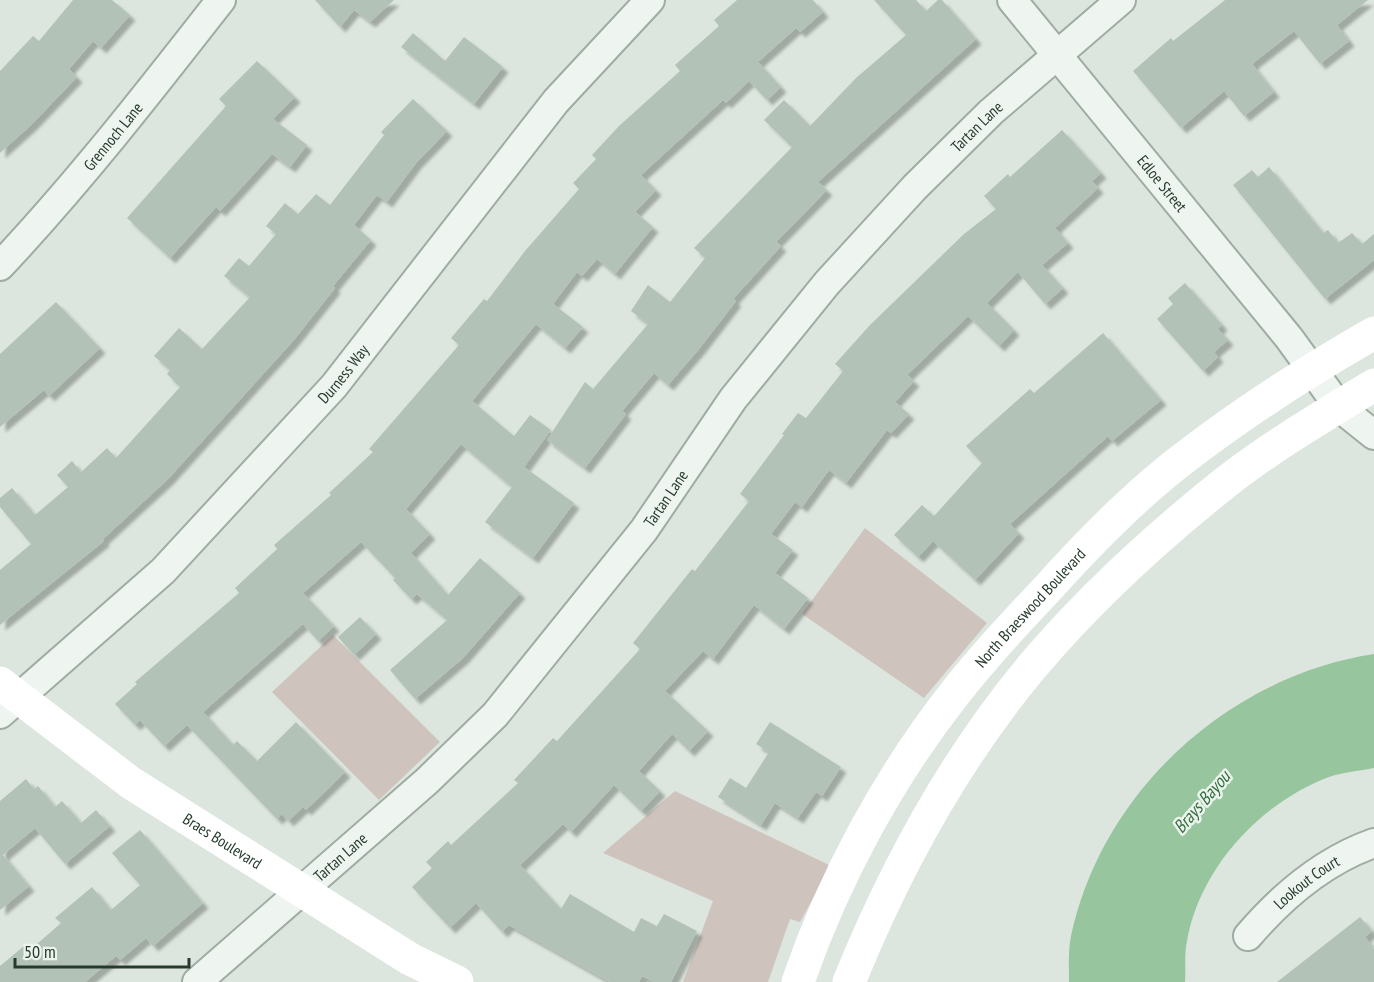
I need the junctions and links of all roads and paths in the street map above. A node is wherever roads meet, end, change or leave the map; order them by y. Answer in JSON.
{"nodes":[{"id":1,"x":221,"y":0,"type":"edge"},
{"id":2,"x":650,"y":0,"type":"edge"},
{"id":3,"x":1012,"y":0,"type":"edge"},
{"id":4,"x":1120,"y":0,"type":"edge"},
{"id":5,"x":1057,"y":54,"type":"junction"},
{"id":6,"x":0,"y":266,"type":"edge"},
{"id":7,"x":1374,"y":333,"type":"edge"},
{"id":8,"x":1312,"y":368,"type":"junction"},
{"id":9,"x":1374,"y":385,"type":"edge"},
{"id":10,"x":1339,"y":407,"type":"junction"},
{"id":11,"x":1374,"y":435,"type":"edge"},
{"id":12,"x":1002,"y":637,"type":"junction"},
{"id":13,"x":1034,"y":665,"type":"junction"},
{"id":14,"x":6,"y":698,"type":"edge"},
{"id":15,"x":1374,"y":843,"type":"edge"},
{"id":16,"x":302,"y":892,"type":"junction"},
{"id":17,"x":1248,"y":936,"type":"dead end"},
{"id":18,"x":197,"y":982,"type":"edge"},
{"id":19,"x":456,"y":982,"type":"edge"},
{"id":20,"x":798,"y":982,"type":"edge"},
{"id":21,"x":849,"y":982,"type":"edge"}],
"edges":[{"from":1,"to":6,"type":"street","name":"Grennoch Lane"},
{"from":2,"to":14,"type":"street","name":"Durness Way"},
{"from":3,"to":5,"type":"street","name":"Edloe Street"},
{"from":4,"to":5,"type":"street","name":"Tartan Lane"},
{"from":5,"to":8,"type":"street","name":"Edloe Street"},
{"from":5,"to":16,"type":"street","name":"Tartan Lane"},
{"from":7,"to":8,"type":"main road","name":"North Braeswood Boulevard"},
{"from":8,"to":10,"type":"street","name":"Edloe Street"},
{"from":8,"to":12,"type":"main road","name":"North Braeswood Boulevard"},
{"from":9,"to":10,"type":"main road"},
{"from":10,"to":11,"type":"street","name":"Edloe Street"},
{"from":10,"to":13,"type":"main road"},
{"from":12,"to":13,"type":"main road"},
{"from":12,"to":20,"type":"main road","name":"North Braeswood Boulevard"},
{"from":13,"to":21,"type":"main road"},
{"from":14,"to":16,"type":"main road","name":"Braes Boulevard"},
{"from":15,"to":17,"type":"street","name":"Lookout Court"},
{"from":16,"to":18,"type":"street","name":"Tartan Lane"},
{"from":16,"to":19,"type":"main road","name":"Braes Boulevard"}]}
